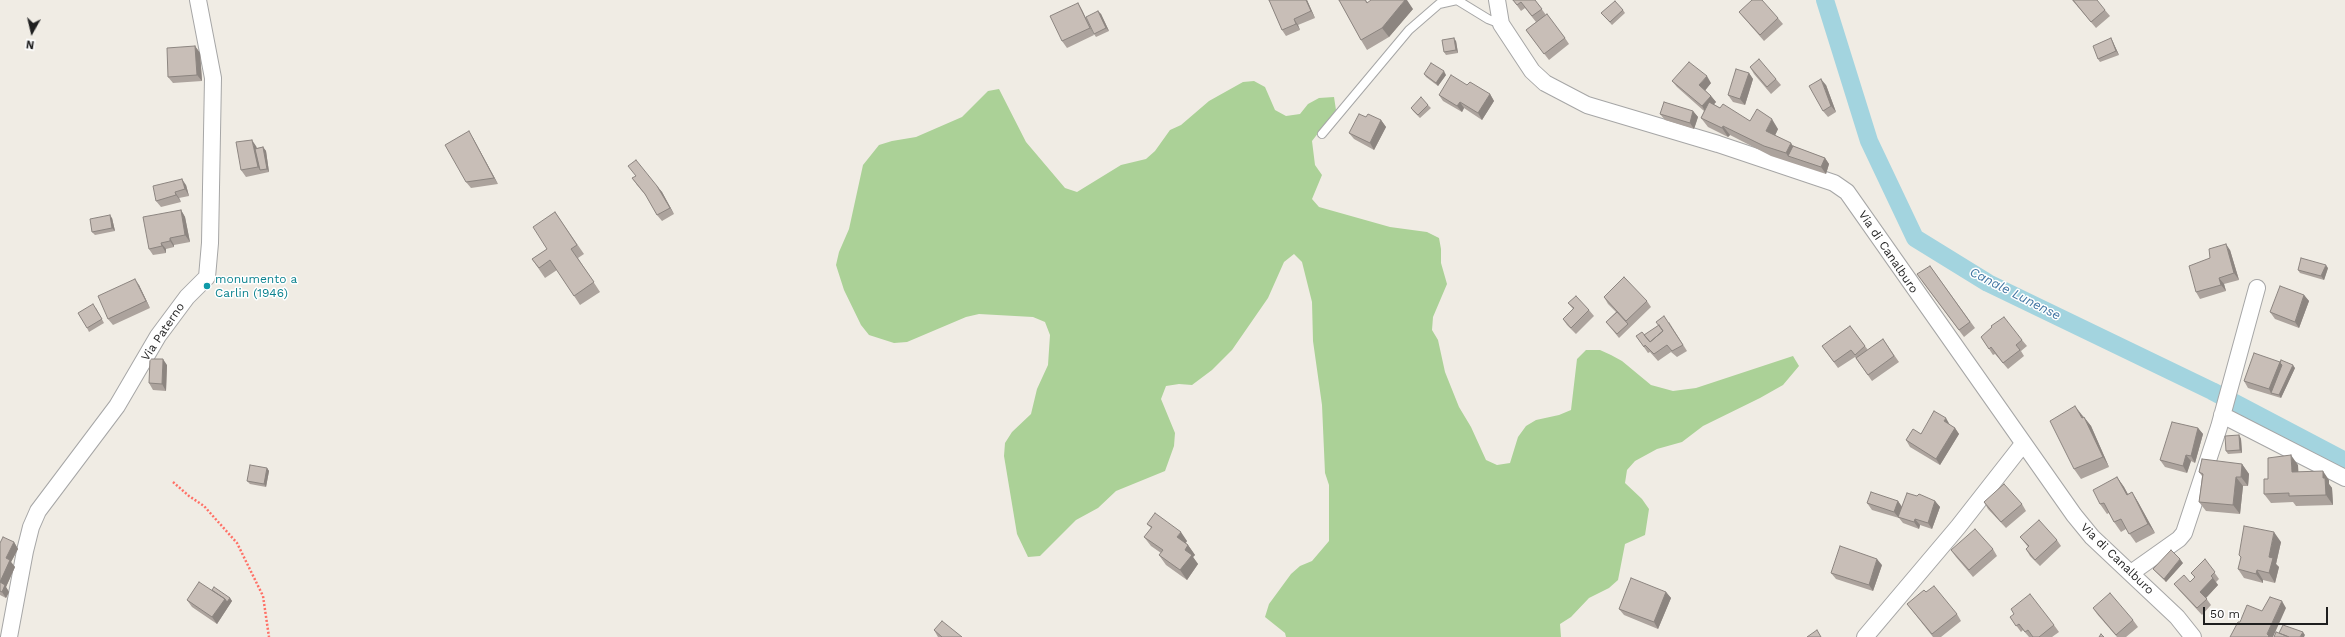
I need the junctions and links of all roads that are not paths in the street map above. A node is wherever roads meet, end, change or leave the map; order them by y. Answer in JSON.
{"nodes":[{"id":1,"x":198,"y":0,"type":"edge"},
{"id":2,"x":1497,"y":0,"type":"edge"},
{"id":3,"x":1500,"y":24,"type":"junction"},
{"id":4,"x":1322,"y":134,"type":"dead end"},
{"id":5,"x":2257,"y":288,"type":"dead end"},
{"id":6,"x":2222,"y":415,"type":"junction"},
{"id":7,"x":2022,"y":444,"type":"junction"},
{"id":8,"x":2345,"y":478,"type":"edge"},
{"id":9,"x":2131,"y":573,"type":"junction"},
{"id":10,"x":9,"y":637,"type":"edge"},
{"id":11,"x":1865,"y":637,"type":"edge"},
{"id":12,"x":2193,"y":637,"type":"edge"}],
"edges":[{"from":1,"to":10,"type":"street","name":"Via Paterno"},
{"from":2,"to":3,"type":"street","name":"Via di Canalburo"},
{"from":3,"to":4,"type":"lane"},
{"from":3,"to":7,"type":"street","name":"Via di Canalburo"},
{"from":5,"to":6,"type":"street"},
{"from":6,"to":8,"type":"street"},
{"from":6,"to":9,"type":"street"},
{"from":7,"to":9,"type":"street","name":"Via di Canalburo"},
{"from":7,"to":11,"type":"street"},
{"from":9,"to":12,"type":"street","name":"Via di Canalburo"}]}
